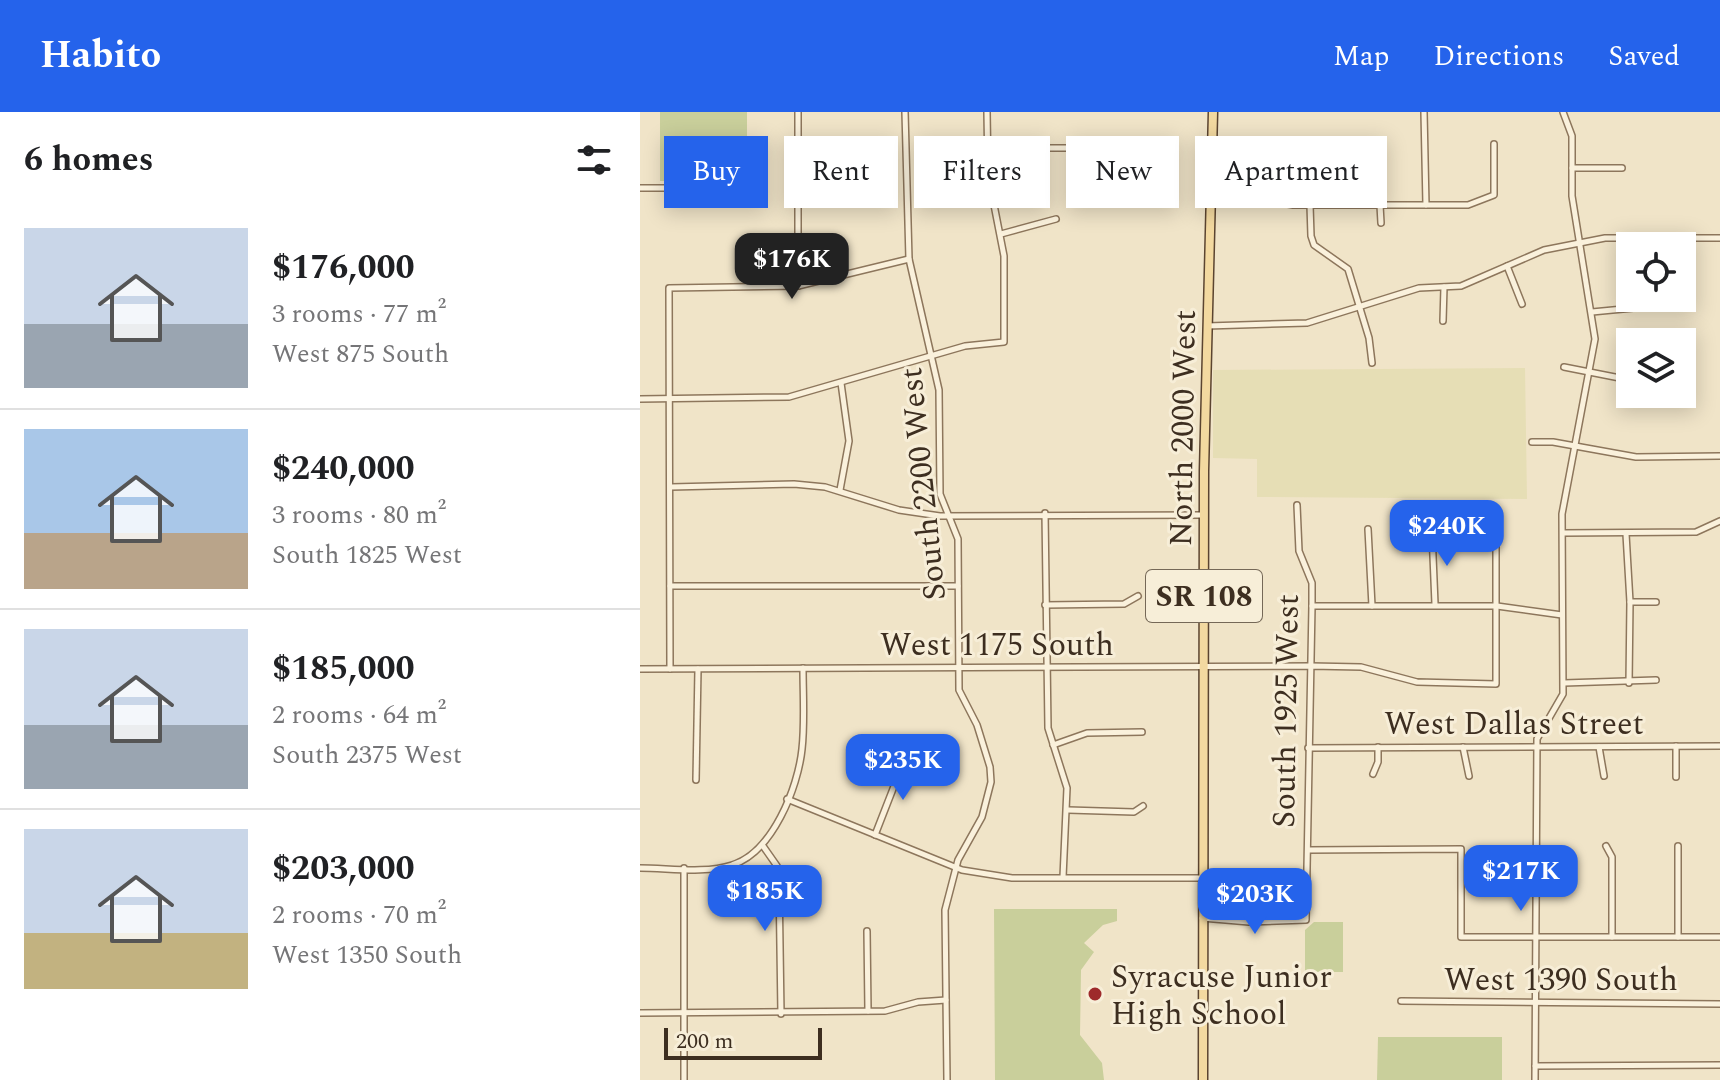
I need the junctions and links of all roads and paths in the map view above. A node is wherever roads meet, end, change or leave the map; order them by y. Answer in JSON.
{"nodes":[{"id":1,"x":798,"y":112,"type":"edge"},
{"id":2,"x":905,"y":112,"type":"edge"},
{"id":3,"x":987,"y":112,"type":"edge"},
{"id":4,"x":1213,"y":112,"type":"edge"},
{"id":5,"x":1424,"y":112,"type":"edge"},
{"id":6,"x":1563,"y":112,"type":"edge"},
{"id":7,"x":987,"y":136,"type":"edge"},
{"id":8,"x":1213,"y":136,"type":"edge"},
{"id":9,"x":1494,"y":144,"type":"dead end"},
{"id":10,"x":1572,"y":168,"type":"junction"},
{"id":11,"x":1622,"y":168,"type":"dead end"},
{"id":12,"x":640,"y":188,"type":"edge"},
{"id":13,"x":664,"y":188,"type":"edge"},
{"id":14,"x":1387,"y":205,"type":"edge"},
{"id":15,"x":1426,"y":205,"type":"junction"},
{"id":16,"x":993,"y":208,"type":"edge"},
{"id":17,"x":1211,"y":208,"type":"edge"},
{"id":18,"x":1310,"y":208,"type":"edge"},
{"id":19,"x":1380,"y":208,"type":"edge"},
{"id":20,"x":1056,"y":219,"type":"dead end"},
{"id":21,"x":1381,"y":223,"type":"dead end"},
{"id":22,"x":1001,"y":234,"type":"junction"},
{"id":23,"x":1720,"y":238,"type":"edge"},
{"id":24,"x":1579,"y":244,"type":"junction"},
{"id":25,"x":909,"y":259,"type":"junction"},
{"id":26,"x":1507,"y":266,"type":"junction"},
{"id":27,"x":798,"y":286,"type":"junction"},
{"id":28,"x":1444,"y":287,"type":"junction"},
{"id":29,"x":1522,"y":304,"type":"dead end"},
{"id":30,"x":1360,"y":307,"type":"junction"},
{"id":31,"x":1616,"y":310,"type":"edge"},
{"id":32,"x":1592,"y":312,"type":"junction"},
{"id":33,"x":1443,"y":321,"type":"dead end"},
{"id":34,"x":1207,"y":326,"type":"junction"},
{"id":35,"x":933,"y":355,"type":"junction"},
{"id":36,"x":1372,"y":363,"type":"dead end"},
{"id":37,"x":1564,"y":367,"type":"dead end"},
{"id":38,"x":1588,"y":371,"type":"junction"},
{"id":39,"x":1616,"y":377,"type":"edge"},
{"id":40,"x":841,"y":383,"type":"junction"},
{"id":41,"x":670,"y":398,"type":"junction"},
{"id":42,"x":640,"y":399,"type":"edge"},
{"id":43,"x":1532,"y":442,"type":"dead end"},
{"id":44,"x":1574,"y":448,"type":"junction"},
{"id":45,"x":1720,"y":456,"type":"edge"},
{"id":46,"x":671,"y":487,"type":"junction"},
{"id":47,"x":840,"y":490,"type":"junction"},
{"id":48,"x":1297,"y":505,"type":"dead end"},
{"id":49,"x":1496,"y":509,"type":"dead end"},
{"id":50,"x":1045,"y":513,"type":"junction"},
{"id":51,"x":1204,"y":515,"type":"junction"},
{"id":52,"x":948,"y":516,"type":"junction"},
{"id":53,"x":1720,"y":521,"type":"edge"},
{"id":54,"x":1368,"y":529,"type":"dead end"},
{"id":55,"x":1432,"y":532,"type":"dead end"},
{"id":56,"x":1563,"y":533,"type":"junction"},
{"id":57,"x":1626,"y":534,"type":"junction"},
{"id":58,"x":670,"y":586,"type":"junction"},
{"id":59,"x":958,"y":586,"type":"junction"},
{"id":60,"x":1138,"y":596,"type":"dead end"},
{"id":61,"x":1630,"y":602,"type":"junction"},
{"id":62,"x":1656,"y":602,"type":"dead end"},
{"id":63,"x":1435,"y":604,"type":"junction"},
{"id":64,"x":1045,"y":605,"type":"junction"},
{"id":65,"x":1312,"y":606,"type":"junction"},
{"id":66,"x":1372,"y":606,"type":"junction"},
{"id":67,"x":1497,"y":606,"type":"junction"},
{"id":68,"x":1562,"y":615,"type":"junction"},
{"id":69,"x":1311,"y":666,"type":"junction"},
{"id":70,"x":803,"y":668,"type":"junction"},
{"id":71,"x":1045,"y":668,"type":"junction"},
{"id":72,"x":1205,"y":668,"type":"junction"},
{"id":73,"x":640,"y":669,"type":"edge"},
{"id":74,"x":670,"y":669,"type":"junction"},
{"id":75,"x":698,"y":669,"type":"junction"},
{"id":76,"x":958,"y":669,"type":"junction"},
{"id":77,"x":1656,"y":680,"type":"dead end"},
{"id":78,"x":1564,"y":683,"type":"junction"},
{"id":79,"x":1629,"y":683,"type":"junction"},
{"id":80,"x":1142,"y":732,"type":"dead end"},
{"id":81,"x":1053,"y":745,"type":"junction"},
{"id":82,"x":1676,"y":746,"type":"junction"},
{"id":83,"x":1720,"y":746,"type":"edge"},
{"id":84,"x":1378,"y":747,"type":"junction"},
{"id":85,"x":1463,"y":747,"type":"junction"},
{"id":86,"x":1536,"y":747,"type":"junction"},
{"id":87,"x":1599,"y":747,"type":"junction"},
{"id":88,"x":1308,"y":748,"type":"junction"},
{"id":89,"x":898,"y":762,"type":"dead end"},
{"id":90,"x":1373,"y":774,"type":"dead end"},
{"id":91,"x":1469,"y":776,"type":"dead end"},
{"id":92,"x":1604,"y":776,"type":"dead end"},
{"id":93,"x":1676,"y":777,"type":"dead end"},
{"id":94,"x":696,"y":780,"type":"dead end"},
{"id":95,"x":787,"y":799,"type":"junction"},
{"id":96,"x":1143,"y":806,"type":"dead end"},
{"id":97,"x":1068,"y":810,"type":"junction"},
{"id":98,"x":875,"y":835,"type":"junction"},
{"id":99,"x":763,"y":846,"type":"junction"},
{"id":100,"x":1606,"y":846,"type":"dead end"},
{"id":101,"x":1678,"y":846,"type":"dead end"},
{"id":102,"x":1308,"y":850,"type":"junction"},
{"id":103,"x":955,"y":867,"type":"junction"},
{"id":104,"x":640,"y":868,"type":"edge"},
{"id":105,"x":684,"y":868,"type":"junction"},
{"id":106,"x":1063,"y":877,"type":"junction"},
{"id":107,"x":1202,"y":878,"type":"junction"},
{"id":108,"x":1202,"y":918,"type":"junction"},
{"id":109,"x":867,"y":931,"type":"dead end"},
{"id":110,"x":1612,"y":937,"type":"junction"},
{"id":111,"x":1678,"y":937,"type":"junction"},
{"id":112,"x":1720,"y":937,"type":"edge"},
{"id":113,"x":1535,"y":939,"type":"junction"},
{"id":114,"x":946,"y":1000,"type":"junction"},
{"id":115,"x":1401,"y":1001,"type":"dead end"},
{"id":116,"x":1535,"y":1003,"type":"junction"},
{"id":117,"x":1720,"y":1004,"type":"edge"},
{"id":118,"x":868,"y":1011,"type":"junction"},
{"id":119,"x":640,"y":1013,"type":"edge"},
{"id":120,"x":684,"y":1014,"type":"junction"},
{"id":121,"x":781,"y":1014,"type":"junction"},
{"id":122,"x":1720,"y":1065,"type":"edge"},
{"id":123,"x":1535,"y":1066,"type":"junction"},
{"id":124,"x":684,"y":1080,"type":"edge"},
{"id":125,"x":947,"y":1080,"type":"edge"},
{"id":126,"x":1203,"y":1080,"type":"edge"},
{"id":127,"x":1535,"y":1080,"type":"edge"}],
"edges":[{"from":1,"to":27,"type":"street"},
{"from":2,"to":25,"type":"street","name":"South 2200 West"},
{"from":3,"to":7,"type":"street"},
{"from":4,"to":8,"type":"main road","name":"North 2000 West","number":"SR 108"},
{"from":5,"to":15,"type":"street"},
{"from":6,"to":10,"type":"street"},
{"from":9,"to":15,"type":"street"},
{"from":10,"to":11,"type":"street"},
{"from":10,"to":24,"type":"street"},
{"from":12,"to":13,"type":"street"},
{"from":14,"to":15,"type":"street"},
{"from":16,"to":22,"type":"street"},
{"from":17,"to":34,"type":"main road","name":"North 2000 West","number":"SR 108"},
{"from":18,"to":30,"type":"street"},
{"from":19,"to":21,"type":"street"},
{"from":20,"to":22,"type":"street"},
{"from":22,"to":35,"type":"street"},
{"from":23,"to":24,"type":"street"},
{"from":24,"to":26,"type":"street"},
{"from":24,"to":32,"type":"street"},
{"from":25,"to":27,"type":"street"},
{"from":25,"to":35,"type":"street","name":"South 2200 West"},
{"from":26,"to":28,"type":"street"},
{"from":26,"to":29,"type":"street"},
{"from":27,"to":41,"type":"street"},
{"from":28,"to":30,"type":"street"},
{"from":28,"to":33,"type":"street"},
{"from":30,"to":34,"type":"street"},
{"from":30,"to":36,"type":"street"},
{"from":31,"to":32,"type":"street"},
{"from":32,"to":38,"type":"street"},
{"from":34,"to":51,"type":"main road","name":"North 2000 West","number":"SR 108"},
{"from":35,"to":40,"type":"street"},
{"from":35,"to":52,"type":"street","name":"South 2200 West"},
{"from":37,"to":38,"type":"street"},
{"from":38,"to":39,"type":"street"},
{"from":38,"to":44,"type":"street"},
{"from":40,"to":41,"type":"street"},
{"from":40,"to":47,"type":"street"},
{"from":41,"to":42,"type":"street"},
{"from":41,"to":46,"type":"street"},
{"from":43,"to":44,"type":"street"},
{"from":44,"to":45,"type":"street"},
{"from":44,"to":56,"type":"street"},
{"from":46,"to":47,"type":"street"},
{"from":46,"to":58,"type":"street"},
{"from":47,"to":52,"type":"street"},
{"from":48,"to":65,"type":"street","name":"South 1925 West"},
{"from":49,"to":67,"type":"street"},
{"from":50,"to":51,"type":"street"},
{"from":50,"to":52,"type":"street"},
{"from":50,"to":64,"type":"street"},
{"from":51,"to":72,"type":"main road","name":"North 2000 West","number":"SR 108"},
{"from":52,"to":59,"type":"street","name":"South 2200 West"},
{"from":53,"to":57,"type":"street"},
{"from":54,"to":66,"type":"street"},
{"from":55,"to":63,"type":"street"},
{"from":56,"to":57,"type":"street"},
{"from":56,"to":68,"type":"street"},
{"from":57,"to":61,"type":"street"},
{"from":58,"to":59,"type":"street"},
{"from":58,"to":74,"type":"street"},
{"from":59,"to":76,"type":"street","name":"South 2200 West"},
{"from":60,"to":64,"type":"street"},
{"from":61,"to":62,"type":"street"},
{"from":61,"to":79,"type":"street"},
{"from":63,"to":66,"type":"street"},
{"from":63,"to":67,"type":"street"},
{"from":64,"to":71,"type":"street"},
{"from":65,"to":66,"type":"street"},
{"from":65,"to":69,"type":"street","name":"South 1925 West"},
{"from":67,"to":68,"type":"street"},
{"from":67,"to":69,"type":"street","name":"West 1175 South"},
{"from":68,"to":78,"type":"street"},
{"from":69,"to":72,"type":"street","name":"West 1175 South"},
{"from":69,"to":88,"type":"street","name":"South 1925 West"},
{"from":70,"to":75,"type":"street","name":"West 1175 South"},
{"from":70,"to":76,"type":"street","name":"West 1175 South"},
{"from":70,"to":95,"type":"street"},
{"from":71,"to":72,"type":"street","name":"West 1175 South"},
{"from":71,"to":76,"type":"street","name":"West 1175 South"},
{"from":71,"to":81,"type":"street"},
{"from":72,"to":107,"type":"main road","name":"North 2000 West","number":"SR 108"},
{"from":73,"to":74,"type":"street","name":"West 1175 South"},
{"from":74,"to":75,"type":"street","name":"West 1175 South"},
{"from":75,"to":94,"type":"street"},
{"from":76,"to":103,"type":"street","name":"South 2200 West"},
{"from":77,"to":79,"type":"street"},
{"from":78,"to":79,"type":"street"},
{"from":78,"to":86,"type":"street"},
{"from":80,"to":81,"type":"street"},
{"from":81,"to":97,"type":"street"},
{"from":82,"to":83,"type":"street","name":"West Dallas Street"},
{"from":82,"to":87,"type":"street","name":"West Dallas Street"},
{"from":82,"to":93,"type":"street"},
{"from":84,"to":85,"type":"street","name":"West Dallas Street"},
{"from":84,"to":88,"type":"street","name":"West Dallas Street"},
{"from":84,"to":90,"type":"street"},
{"from":85,"to":86,"type":"street","name":"West Dallas Street"},
{"from":85,"to":91,"type":"street"},
{"from":86,"to":87,"type":"street","name":"West Dallas Street"},
{"from":86,"to":113,"type":"street"},
{"from":87,"to":92,"type":"street"},
{"from":88,"to":102,"type":"street","name":"South 1925 West"},
{"from":89,"to":98,"type":"street"},
{"from":95,"to":98,"type":"street"},
{"from":95,"to":99,"type":"street"},
{"from":96,"to":97,"type":"street"},
{"from":97,"to":106,"type":"street"},
{"from":98,"to":103,"type":"street"},
{"from":99,"to":105,"type":"street"},
{"from":99,"to":121,"type":"street"},
{"from":100,"to":110,"type":"street"},
{"from":101,"to":111,"type":"street"},
{"from":102,"to":108,"type":"street","name":"South 1925 West"},
{"from":102,"to":113,"type":"street"},
{"from":103,"to":106,"type":"street"},
{"from":103,"to":114,"type":"street","name":"South 2200 West"},
{"from":104,"to":105,"type":"street"},
{"from":105,"to":120,"type":"street"},
{"from":106,"to":107,"type":"street"},
{"from":107,"to":108,"type":"main road","name":"North 2000 West","number":"SR 108"},
{"from":108,"to":126,"type":"main road","name":"North 2000 West","number":"SR 108"},
{"from":109,"to":118,"type":"street"},
{"from":110,"to":111,"type":"street"},
{"from":110,"to":113,"type":"street"},
{"from":111,"to":112,"type":"street"},
{"from":113,"to":116,"type":"street"},
{"from":114,"to":118,"type":"street"},
{"from":114,"to":125,"type":"street","name":"South 2200 West"},
{"from":115,"to":116,"type":"street","name":"West 1390 South"},
{"from":116,"to":117,"type":"street","name":"West 1390 South"},
{"from":116,"to":123,"type":"street"},
{"from":118,"to":121,"type":"street"},
{"from":119,"to":120,"type":"street"},
{"from":120,"to":121,"type":"street"},
{"from":120,"to":124,"type":"street"},
{"from":122,"to":123,"type":"street"},
{"from":123,"to":127,"type":"street"}]}
